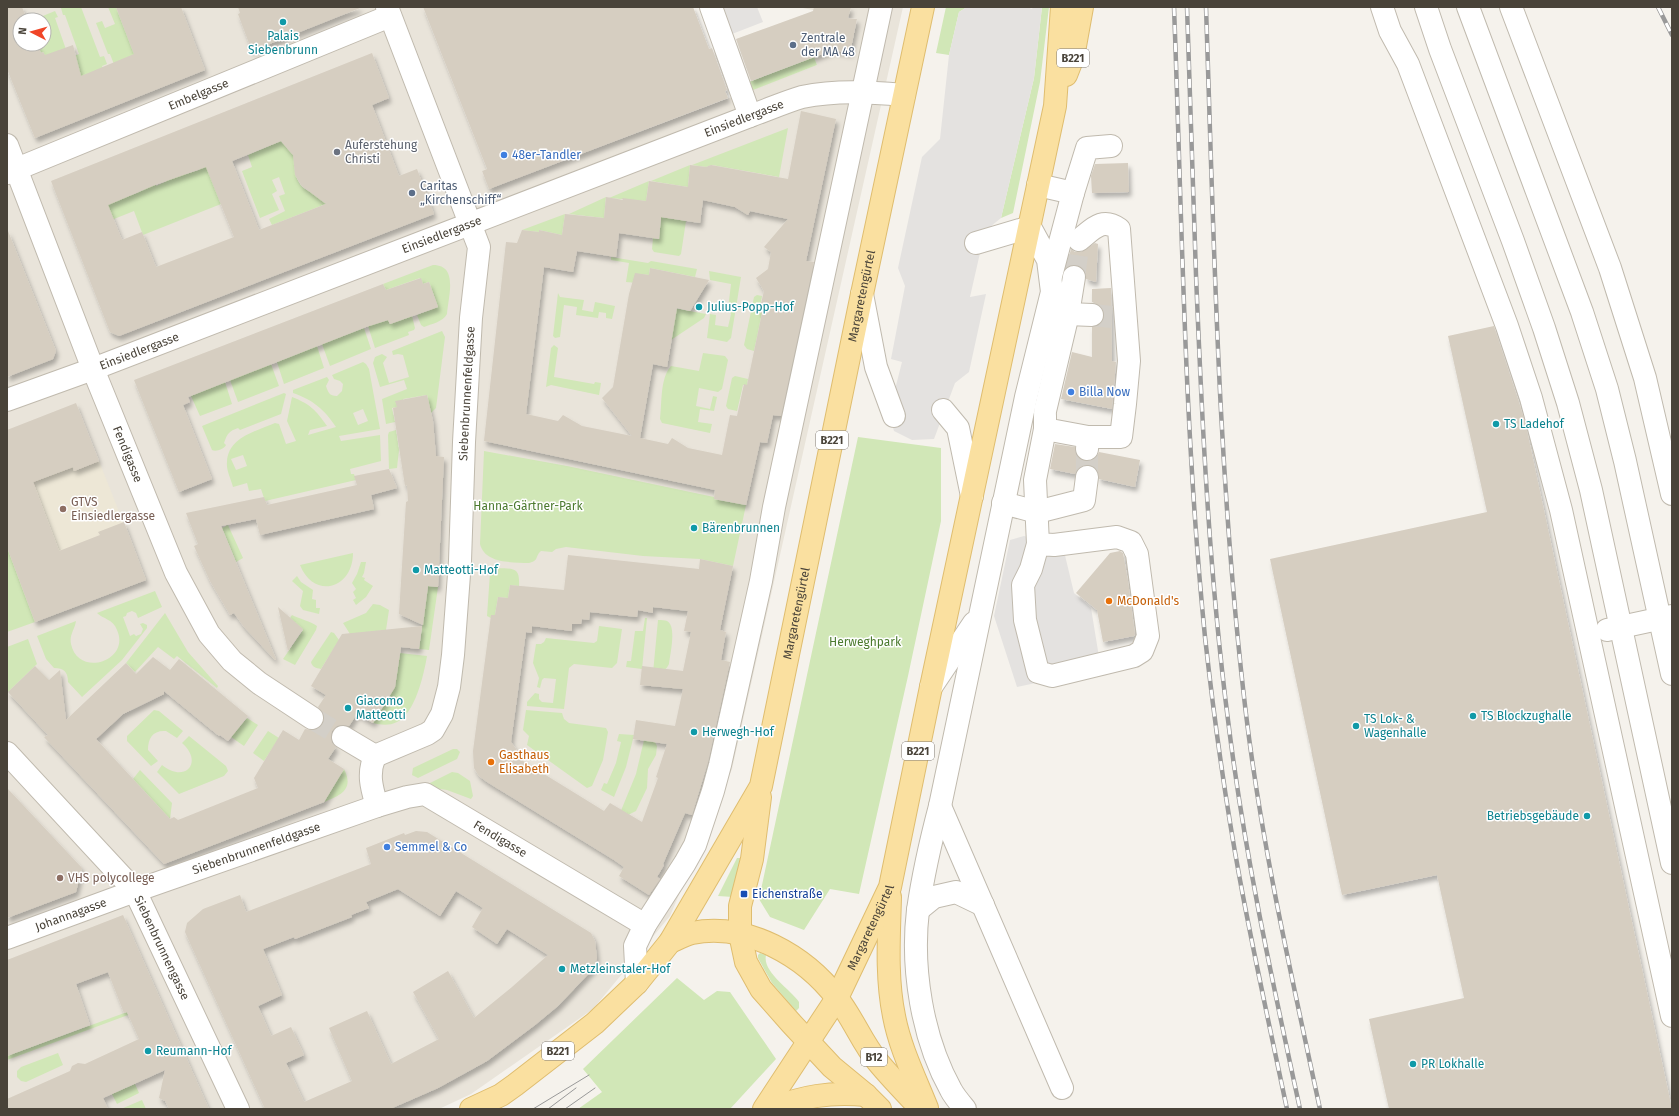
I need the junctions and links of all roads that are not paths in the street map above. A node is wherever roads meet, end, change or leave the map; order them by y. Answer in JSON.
{"nodes":[{"id":1,"x":711,"y":7,"type":"edge"},
{"id":2,"x":923,"y":7,"type":"edge"},
{"id":3,"x":1382,"y":7,"type":"edge"},
{"id":4,"x":1426,"y":7,"type":"edge"},
{"id":5,"x":1468,"y":7,"type":"edge"},
{"id":6,"x":1511,"y":7,"type":"edge"},
{"id":7,"x":876,"y":8,"type":"edge"},
{"id":8,"x":1080,"y":9,"type":"edge"},
{"id":9,"x":389,"y":11,"type":"edge"},
{"id":10,"x":863,"y":92,"type":"junction"},
{"id":11,"x":904,"y":95,"type":"junction"},
{"id":12,"x":750,"y":116,"type":"junction"},
{"id":13,"x":7,"y":146,"type":"edge"},
{"id":14,"x":1111,"y":146,"type":"dead end"},
{"id":15,"x":12,"y":171,"type":"edge"},
{"id":16,"x":1038,"y":185,"type":"junction"},
{"id":17,"x":1073,"y":193,"type":"junction"},
{"id":18,"x":471,"y":224,"type":"junction"},
{"id":19,"x":1030,"y":226,"type":"junction"},
{"id":20,"x":1079,"y":240,"type":"tunnel mouth"},
{"id":21,"x":976,"y":243,"type":"dead end"},
{"id":22,"x":1051,"y":277,"type":"junction"},
{"id":23,"x":1074,"y":277,"type":"tunnel mouth"},
{"id":24,"x":862,"y":294,"type":"junction"},
{"id":25,"x":1068,"y":314,"type":"junction"},
{"id":26,"x":1110,"y":316,"type":"junction"},
{"id":27,"x":93,"y":369,"type":"junction"},
{"id":28,"x":1026,"y":397,"type":"junction"},
{"id":29,"x":7,"y":400,"type":"edge"},
{"id":30,"x":943,"y":410,"type":"dead end"},
{"id":31,"x":894,"y":416,"type":"dead end"},
{"id":32,"x":1045,"y":420,"type":"junction"},
{"id":33,"x":1087,"y":477,"type":"tunnel mouth"},
{"id":34,"x":1672,"y":494,"type":"edge"},
{"id":35,"x":972,"y":496,"type":"junction"},
{"id":36,"x":1003,"y":503,"type":"junction"},
{"id":37,"x":1037,"y":512,"type":"junction"},
{"id":38,"x":1038,"y":544,"type":"junction"},
{"id":39,"x":980,"y":614,"type":"junction"},
{"id":40,"x":1666,"y":618,"type":"edge"},
{"id":41,"x":1620,"y":627,"type":"junction"},
{"id":42,"x":1589,"y":634,"type":"junction"},
{"id":43,"x":1672,"y":674,"type":"edge"},
{"id":44,"x":931,"y":687,"type":"junction"},
{"id":45,"x":312,"y":718,"type":"tunnel mouth"},
{"id":46,"x":343,"y":737,"type":"tunnel mouth"},
{"id":47,"x":7,"y":753,"type":"edge"},
{"id":48,"x":374,"y":756,"type":"junction"},
{"id":49,"x":761,"y":786,"type":"junction"},
{"id":50,"x":377,"y":806,"type":"junction"},
{"id":51,"x":940,"y":806,"type":"junction"},
{"id":52,"x":1672,"y":863,"type":"edge"},
{"id":53,"x":890,"y":887,"type":"junction"},
{"id":54,"x":135,"y":891,"type":"junction"},
{"id":55,"x":983,"y":905,"type":"junction"},
{"id":56,"x":918,"y":910,"type":"junction"},
{"id":57,"x":644,"y":925,"type":"junction"},
{"id":58,"x":740,"y":934,"type":"junction"},
{"id":59,"x":7,"y":938,"type":"edge"},
{"id":60,"x":670,"y":942,"type":"junction"},
{"id":61,"x":1667,"y":968,"type":"edge"},
{"id":62,"x":637,"y":983,"type":"junction"},
{"id":63,"x":837,"y":998,"type":"junction"},
{"id":64,"x":1672,"y":1016,"type":"edge"},
{"id":65,"x":809,"y":1042,"type":"junction"},
{"id":66,"x":1062,"y":1088,"type":"dead end"},
{"id":67,"x":873,"y":1102,"type":"edge"},
{"id":68,"x":238,"y":1109,"type":"edge"},
{"id":69,"x":471,"y":1109,"type":"edge"},
{"id":70,"x":764,"y":1109,"type":"edge"},
{"id":71,"x":770,"y":1109,"type":"edge"},
{"id":72,"x":922,"y":1109,"type":"edge"},
{"id":73,"x":928,"y":1109,"type":"edge"},
{"id":74,"x":965,"y":1109,"type":"edge"}],
"edges":[{"from":1,"to":12,"type":"street"},
{"from":2,"to":11,"type":"main road","name":"Margaretengürtel","number":"B221"},
{"from":3,"to":42,"type":"street"},
{"from":4,"to":41,"type":"street"},
{"from":5,"to":40,"type":"street"},
{"from":6,"to":34,"type":"street"},
{"from":7,"to":10,"type":"street"},
{"from":8,"to":16,"type":"main road","name":"Margaretengürtel","number":"B221"},
{"from":9,"to":15,"type":"street","name":"Embelgasse"},
{"from":9,"to":18,"type":"street","name":"Siebenbrunnenfeldgasse"},
{"from":10,"to":11,"type":"street","name":"Einsiedlergasse"},
{"from":10,"to":12,"type":"street","name":"Einsiedlergasse"},
{"from":10,"to":57,"type":"street"},
{"from":11,"to":24,"type":"main road","name":"Margaretengürtel","number":"B221"},
{"from":12,"to":18,"type":"street","name":"Einsiedlergasse"},
{"from":13,"to":15,"type":"street","name":"Fendigasse"},
{"from":14,"to":17,"type":"street"},
{"from":15,"to":27,"type":"street","name":"Fendigasse"},
{"from":16,"to":17,"type":"street"},
{"from":16,"to":19,"type":"main road","name":"Margaretengürtel","number":"B221"},
{"from":17,"to":22,"type":"street"},
{"from":18,"to":27,"type":"street","name":"Einsiedlergasse"},
{"from":18,"to":48,"type":"street","name":"Siebenbrunnenfeldgasse"},
{"from":19,"to":21,"type":"street"},
{"from":19,"to":22,"type":"street"},
{"from":19,"to":35,"type":"main road","name":"Margaretengürtel","number":"B221"},
{"from":20,"to":26,"type":"street"},
{"from":22,"to":28,"type":"street"},
{"from":23,"to":25,"type":"street"},
{"from":24,"to":31,"type":"street"},
{"from":24,"to":49,"type":"main road","name":"Margaretengürtel","number":"B221"},
{"from":25,"to":26,"type":"street"},
{"from":25,"to":32,"type":"street"},
{"from":26,"to":32,"type":"street"},
{"from":27,"to":29,"type":"street","name":"Einsiedlergasse"},
{"from":27,"to":45,"type":"street","name":"Fendigasse"},
{"from":28,"to":32,"type":"street"},
{"from":28,"to":36,"type":"street"},
{"from":30,"to":35,"type":"street"},
{"from":32,"to":37,"type":"street"},
{"from":33,"to":37,"type":"street"},
{"from":35,"to":44,"type":"main road","name":"Margaretengürtel","number":"B221"},
{"from":36,"to":37,"type":"street"},
{"from":36,"to":39,"type":"street"},
{"from":37,"to":38,"type":"street"},
{"from":38,"to":38,"type":"street"},
{"from":39,"to":44,"type":"street"},
{"from":39,"to":51,"type":"street"},
{"from":40,"to":41,"type":"street"},
{"from":40,"to":43,"type":"street"},
{"from":41,"to":42,"type":"street"},
{"from":41,"to":52,"type":"street"},
{"from":42,"to":61,"type":"street"},
{"from":44,"to":53,"type":"main road","name":"Margaretengürtel","number":"B221"},
{"from":46,"to":48,"type":"street"},
{"from":47,"to":54,"type":"street","name":"Siebenbrunnengasse"},
{"from":48,"to":50,"type":"street"},
{"from":49,"to":58,"type":"main road"},
{"from":49,"to":60,"type":"main road","name":"Margaretengürtel","number":"B221"},
{"from":50,"to":54,"type":"street","name":"Siebenbrunnenfeldgasse"},
{"from":50,"to":57,"type":"street","name":"Fendigasse"},
{"from":51,"to":55,"type":"street"},
{"from":51,"to":56,"type":"street"},
{"from":53,"to":63,"type":"main road","name":"Margaretengürtel","number":"B221"},
{"from":53,"to":73,"type":"main road"},
{"from":54,"to":59,"type":"street","name":"Johannagasse"},
{"from":54,"to":68,"type":"street","name":"Siebenbrunnengasse"},
{"from":55,"to":56,"type":"street"},
{"from":55,"to":66,"type":"street"},
{"from":56,"to":74,"type":"street"},
{"from":57,"to":62,"type":"street"},
{"from":58,"to":60,"type":"main road"},
{"from":58,"to":63,"type":"main road"},
{"from":58,"to":65,"type":"main road"},
{"from":60,"to":62,"type":"main road","name":"Margaretengürtel","number":"B221"},
{"from":61,"to":64,"type":"street"},
{"from":62,"to":69,"type":"main road","name":"Margaretengürtel","number":"B221"},
{"from":63,"to":65,"type":"main road","number":"B221"},
{"from":63,"to":72,"type":"main road","number":"B12"},
{"from":65,"to":67,"type":"main road"},
{"from":65,"to":70,"type":"main road","number":"B221"},
{"from":67,"to":71,"type":"main road"}]}
